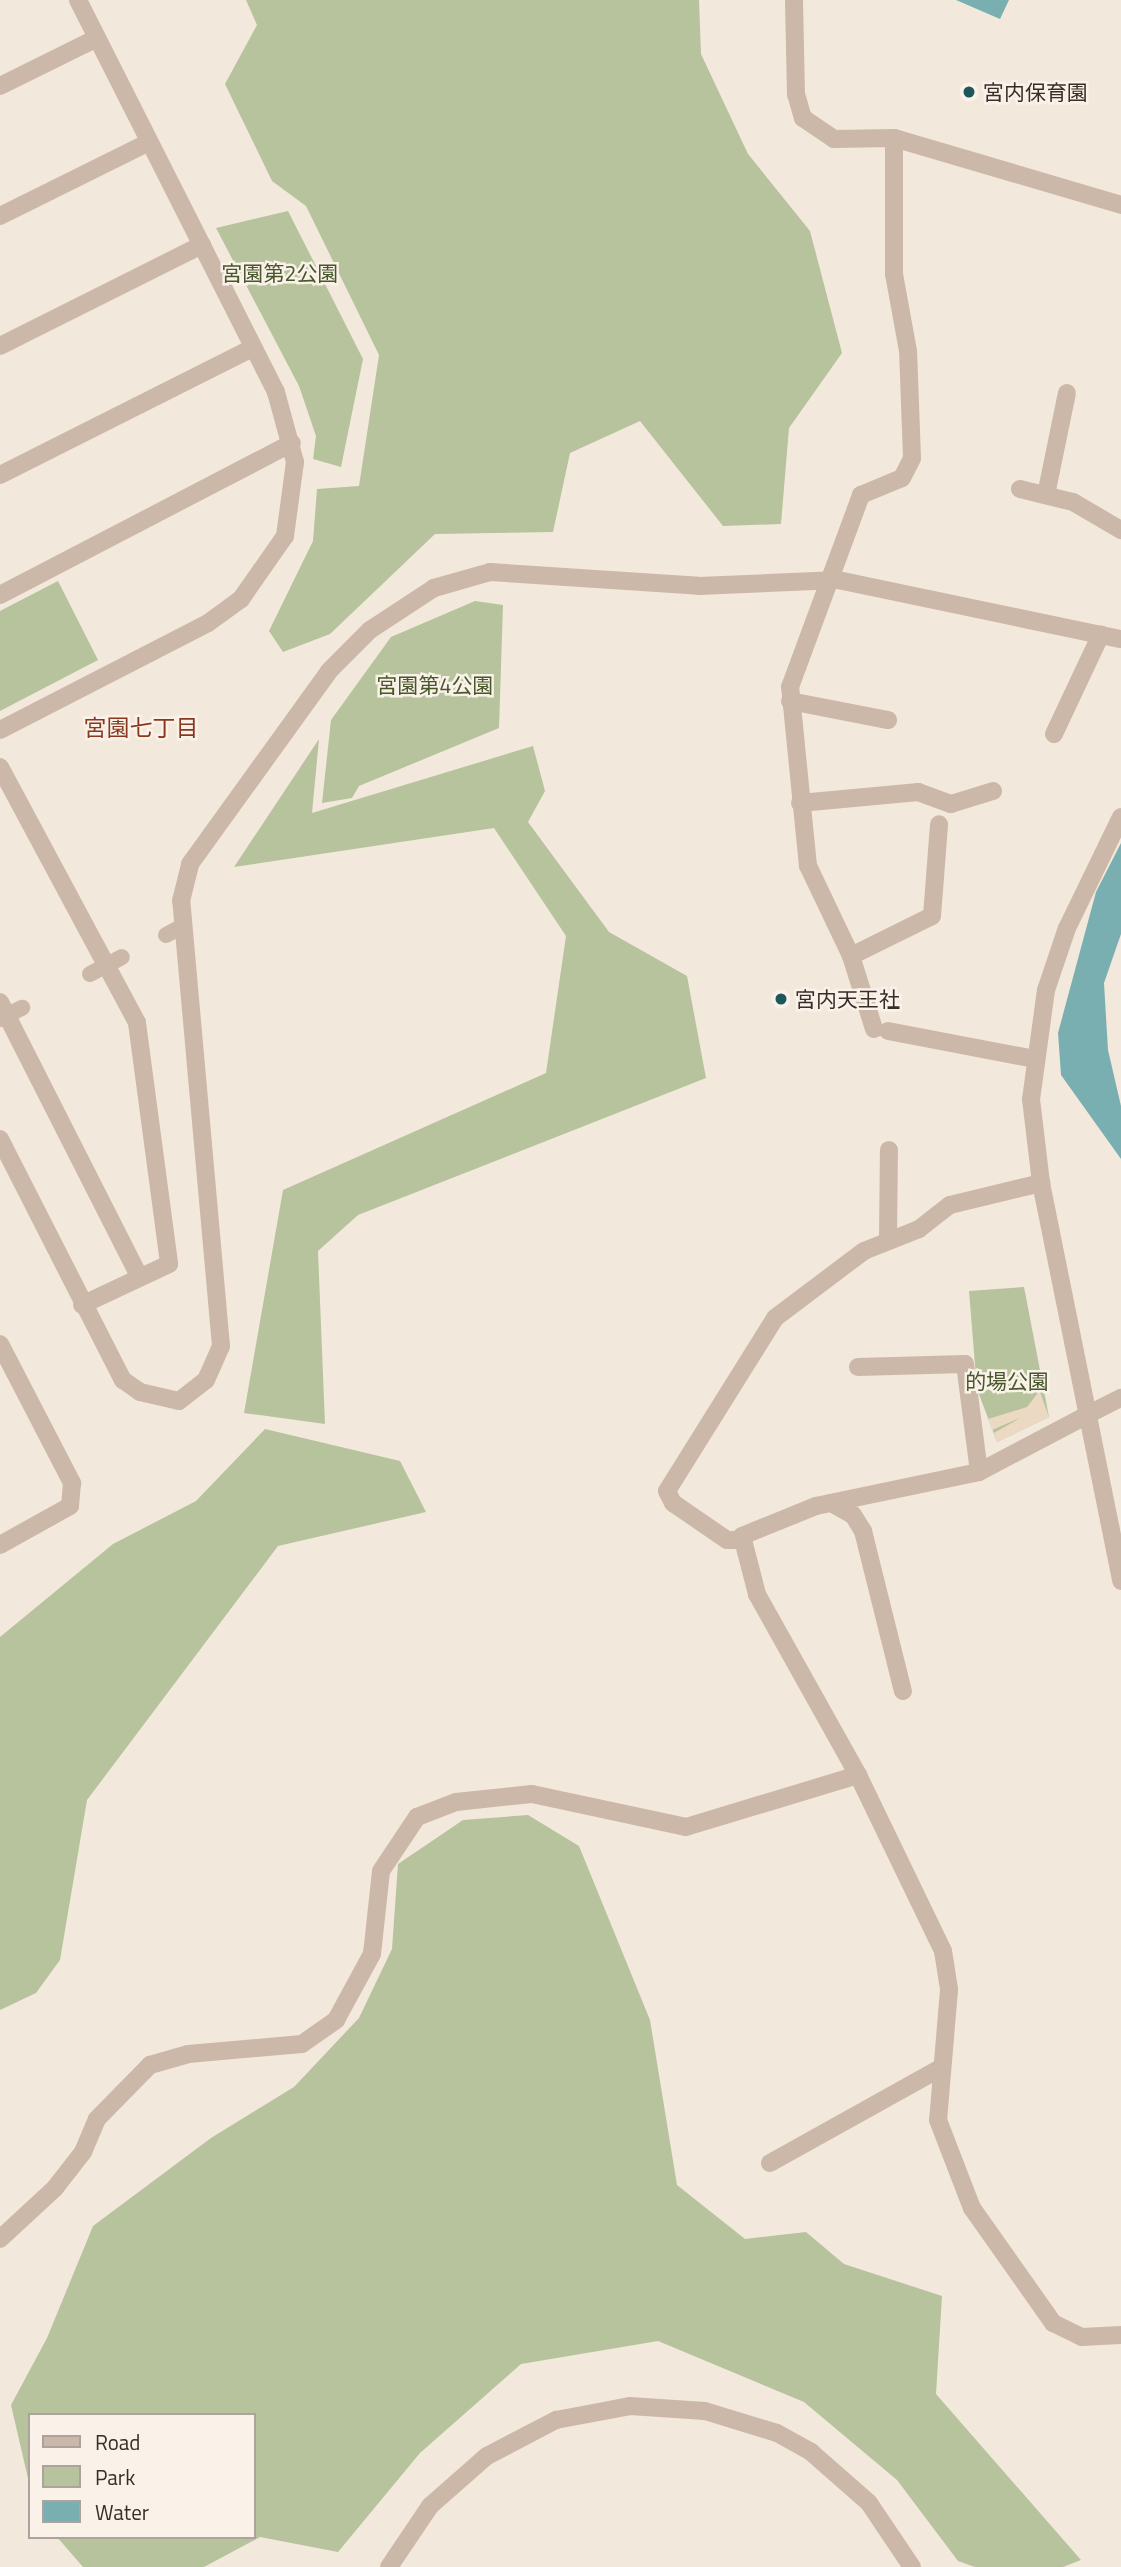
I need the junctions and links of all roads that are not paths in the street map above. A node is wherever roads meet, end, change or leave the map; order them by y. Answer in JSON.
{"nodes":[{"id":1,"x":78,"y":0,"type":"edge"},
{"id":2,"x":794,"y":0,"type":"edge"},
{"id":3,"x":97,"y":37,"type":"junction"},
{"id":4,"x":0,"y":86,"type":"edge"},
{"id":5,"x":894,"y":138,"type":"junction"},
{"id":6,"x":149,"y":142,"type":"junction"},
{"id":7,"x":1121,"y":205,"type":"edge"},
{"id":8,"x":0,"y":216,"type":"edge"},
{"id":9,"x":202,"y":246,"type":"junction"},
{"id":10,"x":0,"y":346,"type":"edge"},
{"id":11,"x":253,"y":348,"type":"junction"},
{"id":12,"x":1067,"y":393,"type":"dead end"},
{"id":13,"x":292,"y":443,"type":"junction"},
{"id":14,"x":0,"y":475,"type":"edge"},
{"id":15,"x":1020,"y":489,"type":"dead end"},
{"id":16,"x":1045,"y":495,"type":"junction"},
{"id":17,"x":1121,"y":530,"type":"edge"},
{"id":18,"x":825,"y":581,"type":"junction"},
{"id":19,"x":0,"y":595,"type":"edge"},
{"id":20,"x":1101,"y":634,"type":"junction"},
{"id":21,"x":1121,"y":639,"type":"edge"},
{"id":22,"x":790,"y":701,"type":"junction"},
{"id":23,"x":888,"y":720,"type":"dead end"},
{"id":24,"x":0,"y":730,"type":"edge"},
{"id":25,"x":1054,"y":734,"type":"dead end"},
{"id":26,"x":0,"y":766,"type":"edge"},
{"id":27,"x":993,"y":791,"type":"dead end"},
{"id":28,"x":800,"y":803,"type":"junction"},
{"id":29,"x":1121,"y":817,"type":"edge"},
{"id":30,"x":939,"y":824,"type":"dead end"},
{"id":31,"x":183,"y":926,"type":"junction"},
{"id":32,"x":166,"y":935,"type":"dead end"},
{"id":33,"x":850,"y":956,"type":"junction"},
{"id":34,"x":122,"y":957,"type":"dead end"},
{"id":35,"x":106,"y":965,"type":"junction"},
{"id":36,"x":90,"y":974,"type":"dead end"},
{"id":37,"x":7,"y":1011,"type":"edge"},
{"id":38,"x":1035,"y":1059,"type":"junction"},
{"id":39,"x":0,"y":1139,"type":"edge"},
{"id":40,"x":889,"y":1150,"type":"dead end"},
{"id":41,"x":1041,"y":1183,"type":"junction"},
{"id":42,"x":888,"y":1240,"type":"junction"},
{"id":43,"x":140,"y":1278,"type":"junction"},
{"id":44,"x":82,"y":1305,"type":"junction"},
{"id":45,"x":0,"y":1344,"type":"edge"},
{"id":46,"x":858,"y":1367,"type":"dead end"},
{"id":47,"x":1121,"y":1398,"type":"edge"},
{"id":48,"x":1089,"y":1414,"type":"junction"},
{"id":49,"x":979,"y":1472,"type":"junction"},
{"id":50,"x":831,"y":1503,"type":"junction"},
{"id":51,"x":740,"y":1540,"type":"junction"},
{"id":52,"x":0,"y":1545,"type":"edge"},
{"id":53,"x":1118,"y":1551,"type":"edge"},
{"id":54,"x":1121,"y":1581,"type":"edge"},
{"id":55,"x":903,"y":1691,"type":"dead end"},
{"id":56,"x":858,"y":1776,"type":"junction"},
{"id":57,"x":939,"y":2069,"type":"junction"},
{"id":58,"x":770,"y":2163,"type":"dead end"},
{"id":59,"x":0,"y":2239,"type":"edge"},
{"id":60,"x":1121,"y":2335,"type":"edge"},
{"id":61,"x":389,"y":2567,"type":"edge"},
{"id":62,"x":912,"y":2567,"type":"edge"}],
"edges":[{"from":1,"to":3,"type":"street"},
{"from":2,"to":5,"type":"street"},
{"from":3,"to":4,"type":"street"},
{"from":3,"to":6,"type":"street"},
{"from":5,"to":7,"type":"street"},
{"from":5,"to":18,"type":"street"},
{"from":6,"to":8,"type":"street"},
{"from":6,"to":9,"type":"street"},
{"from":9,"to":10,"type":"street"},
{"from":9,"to":11,"type":"street"},
{"from":11,"to":13,"type":"street"},
{"from":11,"to":14,"type":"street"},
{"from":12,"to":16,"type":"street"},
{"from":13,"to":19,"type":"street"},
{"from":13,"to":24,"type":"street"},
{"from":15,"to":16,"type":"street"},
{"from":16,"to":17,"type":"street"},
{"from":18,"to":20,"type":"street"},
{"from":18,"to":22,"type":"street"},
{"from":18,"to":31,"type":"street"},
{"from":20,"to":21,"type":"street"},
{"from":20,"to":25,"type":"street"},
{"from":22,"to":23,"type":"street"},
{"from":22,"to":28,"type":"street"},
{"from":26,"to":35,"type":"street"},
{"from":27,"to":28,"type":"street"},
{"from":28,"to":33,"type":"street"},
{"from":29,"to":38,"type":"street"},
{"from":30,"to":33,"type":"street"},
{"from":31,"to":32,"type":"street"},
{"from":31,"to":44,"type":"street"},
{"from":33,"to":38,"type":"street"},
{"from":34,"to":35,"type":"street"},
{"from":35,"to":36,"type":"street"},
{"from":35,"to":43,"type":"street"},
{"from":37,"to":43,"type":"street"},
{"from":38,"to":41,"type":"street"},
{"from":39,"to":44,"type":"street"},
{"from":40,"to":42,"type":"street"},
{"from":41,"to":42,"type":"street"},
{"from":41,"to":48,"type":"street"},
{"from":42,"to":51,"type":"street"},
{"from":43,"to":44,"type":"street"},
{"from":45,"to":52,"type":"street"},
{"from":46,"to":49,"type":"street"},
{"from":47,"to":48,"type":"street"},
{"from":48,"to":49,"type":"street"},
{"from":48,"to":53,"type":"street"},
{"from":49,"to":50,"type":"street"},
{"from":50,"to":51,"type":"street"},
{"from":50,"to":55,"type":"street"},
{"from":51,"to":56,"type":"street"},
{"from":53,"to":54,"type":"street"},
{"from":56,"to":57,"type":"street"},
{"from":56,"to":59,"type":"street"},
{"from":57,"to":58,"type":"street"},
{"from":57,"to":60,"type":"street"},
{"from":61,"to":62,"type":"street"}]}
